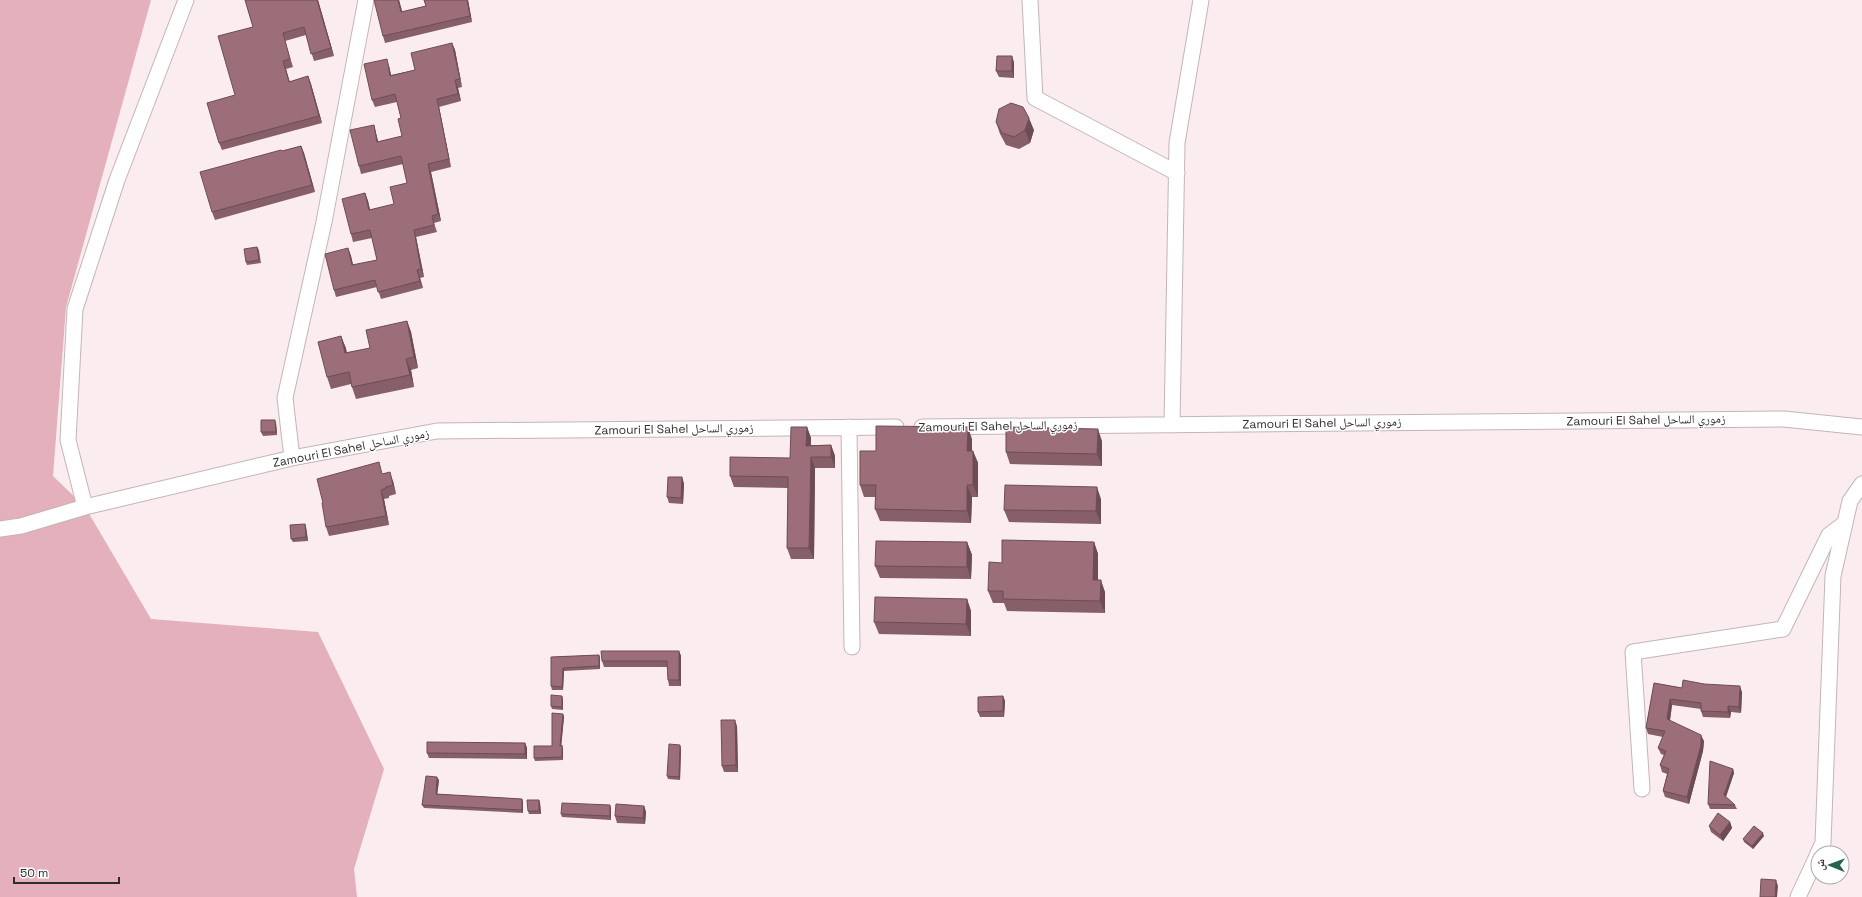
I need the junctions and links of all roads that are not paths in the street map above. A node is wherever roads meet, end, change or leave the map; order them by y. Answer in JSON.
{"nodes":[{"id":1,"x":186,"y":0,"type":"edge"},
{"id":2,"x":366,"y":0,"type":"edge"},
{"id":3,"x":1030,"y":0,"type":"edge"},
{"id":4,"x":1201,"y":0,"type":"edge"},
{"id":5,"x":1176,"y":173,"type":"junction"},
{"id":6,"x":1172,"y":425,"type":"junction"},
{"id":7,"x":1862,"y":427,"type":"edge"},
{"id":8,"x":849,"y":428,"type":"junction"},
{"id":9,"x":292,"y":458,"type":"junction"},
{"id":10,"x":1862,"y":484,"type":"edge"},
{"id":11,"x":85,"y":507,"type":"junction"},
{"id":12,"x":1845,"y":523,"type":"junction"},
{"id":13,"x":0,"y":529,"type":"edge"},
{"id":14,"x":852,"y":647,"type":"dead end"},
{"id":15,"x":1642,"y":789,"type":"dead end"},
{"id":16,"x":1822,"y":845,"type":"edge"},
{"id":17,"x":1810,"y":871,"type":"edge"},
{"id":18,"x":1798,"y":897,"type":"edge"}],
"edges":[{"from":1,"to":11,"type":"street"},
{"from":2,"to":9,"type":"street"},
{"from":3,"to":5,"type":"street"},
{"from":4,"to":5,"type":"street"},
{"from":5,"to":6,"type":"street"},
{"from":6,"to":7,"type":"street","name":"Zamouri El Sahel زموري الساحل"},
{"from":6,"to":8,"type":"street","name":"Zamouri El Sahel زموري الساحل"},
{"from":8,"to":9,"type":"street","name":"Zamouri El Sahel زموري الساحل"},
{"from":8,"to":14,"type":"street"},
{"from":9,"to":11,"type":"street","name":"Zamouri El Sahel زموري الساحل"},
{"from":10,"to":12,"type":"street"},
{"from":11,"to":13,"type":"street","name":"Zamouri El Sahel زموري الساحل"},
{"from":12,"to":15,"type":"street"},
{"from":12,"to":16,"type":"street"},
{"from":17,"to":18,"type":"street"}]}
